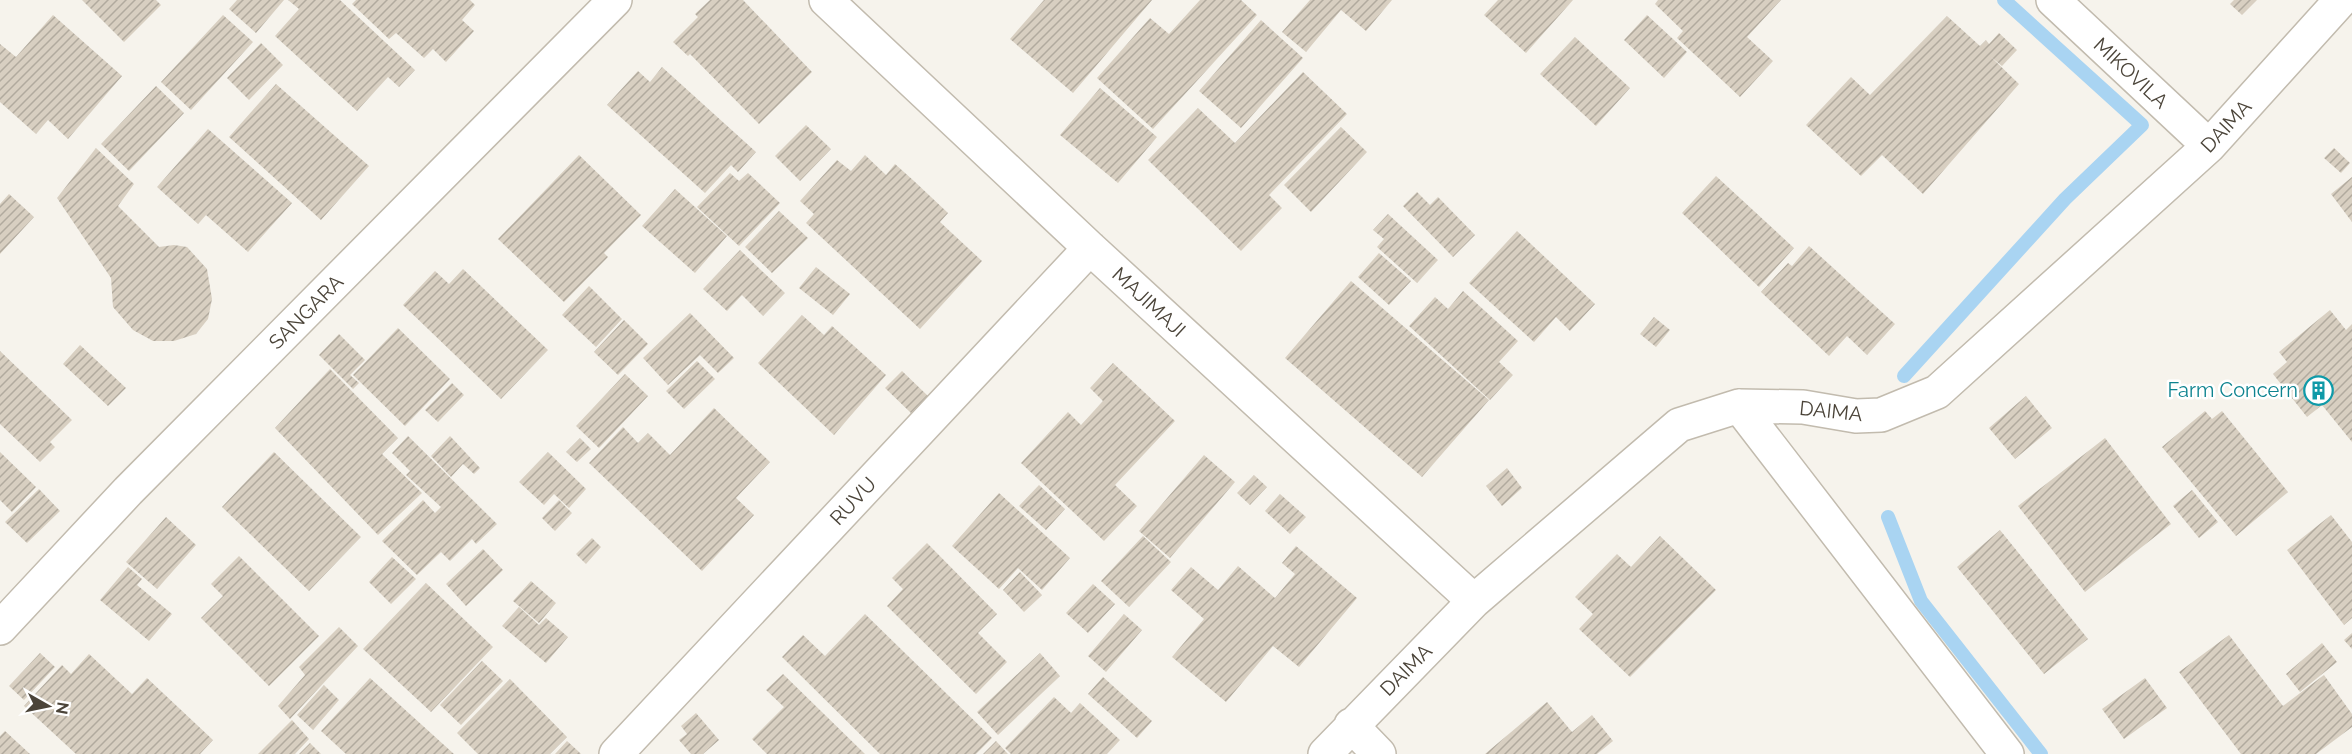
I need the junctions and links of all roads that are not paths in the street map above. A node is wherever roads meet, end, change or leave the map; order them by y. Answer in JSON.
{"nodes":[{"id":1,"x":615,"y":0,"type":"edge"},
{"id":2,"x":826,"y":0,"type":"edge"},
{"id":3,"x":2054,"y":0,"type":"edge"},
{"id":4,"x":2341,"y":0,"type":"edge"},
{"id":5,"x":2209,"y":146,"type":"junction"},
{"id":6,"x":1090,"y":248,"type":"junction"},
{"id":7,"x":1739,"y":406,"type":"junction"},
{"id":8,"x":1474,"y":601,"type":"junction"},
{"id":9,"x":0,"y":628,"type":"edge"},
{"id":10,"x":1351,"y":725,"type":"junction"},
{"id":11,"x":615,"y":754,"type":"edge"},
{"id":12,"x":1325,"y":754,"type":"edge"},
{"id":13,"x":1378,"y":754,"type":"edge"},
{"id":14,"x":2007,"y":754,"type":"edge"}],
"edges":[{"from":1,"to":9,"type":"street","name":"SANGARA"},
{"from":2,"to":6,"type":"street","name":"MAJIMAJI"},
{"from":3,"to":5,"type":"street","name":"MIKOVILA"},
{"from":4,"to":5,"type":"street","name":"DAIMA"},
{"from":5,"to":7,"type":"street","name":"DAIMA"},
{"from":6,"to":8,"type":"street","name":"MAJIMAJI"},
{"from":6,"to":11,"type":"street","name":"RUVU"},
{"from":7,"to":8,"type":"street","name":"DAIMA"},
{"from":7,"to":14,"type":"street"},
{"from":8,"to":10,"type":"street","name":"DAIMA"},
{"from":10,"to":12,"type":"street","name":"DAIMA"},
{"from":10,"to":13,"type":"street"}]}
